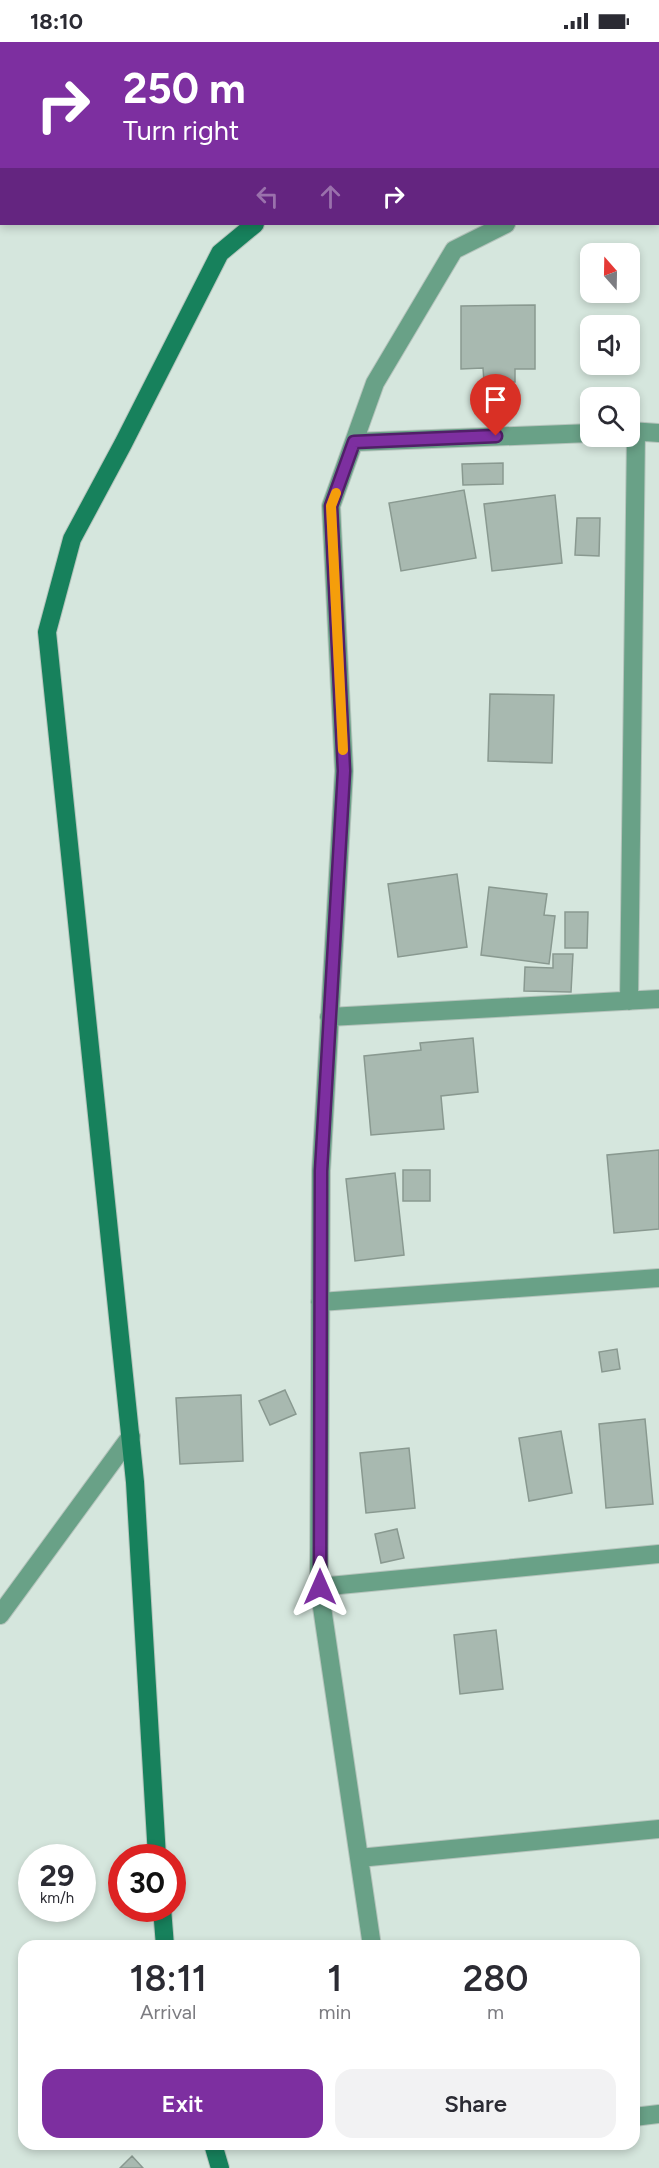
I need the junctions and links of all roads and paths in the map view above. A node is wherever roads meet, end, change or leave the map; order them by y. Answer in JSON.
{"nodes":[{"id":1,"x":254,"y":225,"type":"edge"},
{"id":2,"x":504,"y":225,"type":"edge"},
{"id":3,"x":640,"y":432,"type":"edge"},
{"id":4,"x":580,"y":433,"type":"edge"},
{"id":5,"x":659,"y":433,"type":"edge"},
{"id":6,"x":354,"y":442,"type":"junction"},
{"id":7,"x":633,"y":447,"type":"edge"},
{"id":8,"x":659,"y":999,"type":"edge"},
{"id":9,"x":629,"y":1001,"type":"junction"},
{"id":10,"x":329,"y":1017,"type":"junction"},
{"id":11,"x":659,"y":1278,"type":"edge"},
{"id":12,"x":320,"y":1302,"type":"junction"},
{"id":13,"x":131,"y":1436,"type":"junction"},
{"id":14,"x":659,"y":1554,"type":"edge"},
{"id":15,"x":320,"y":1587,"type":"junction"},
{"id":16,"x":0,"y":1615,"type":"edge"},
{"id":17,"x":659,"y":1829,"type":"edge"},
{"id":18,"x":157,"y":1844,"type":"edge"},
{"id":19,"x":359,"y":1858,"type":"junction"},
{"id":20,"x":163,"y":1922,"type":"edge"},
{"id":21,"x":165,"y":1940,"type":"edge"},
{"id":22,"x":371,"y":1940,"type":"edge"},
{"id":23,"x":659,"y":2115,"type":"edge"},
{"id":24,"x":640,"y":2117,"type":"edge"},
{"id":25,"x":215,"y":2150,"type":"edge"},
{"id":26,"x":220,"y":2168,"type":"edge"}],
"edges":[{"from":1,"to":13,"type":"street"},
{"from":2,"to":6,"type":"street"},
{"from":3,"to":5,"type":"street"},
{"from":4,"to":6,"type":"street"},
{"from":6,"to":10,"type":"street"},
{"from":7,"to":9,"type":"street"},
{"from":8,"to":9,"type":"street"},
{"from":9,"to":10,"type":"street"},
{"from":10,"to":12,"type":"street"},
{"from":11,"to":12,"type":"street"},
{"from":12,"to":15,"type":"street"},
{"from":13,"to":16,"type":"street"},
{"from":13,"to":18,"type":"street"},
{"from":14,"to":15,"type":"street"},
{"from":15,"to":19,"type":"street"},
{"from":17,"to":19,"type":"street"},
{"from":19,"to":22,"type":"street"},
{"from":20,"to":21,"type":"street"},
{"from":23,"to":24,"type":"street"},
{"from":25,"to":26,"type":"street"}]}
